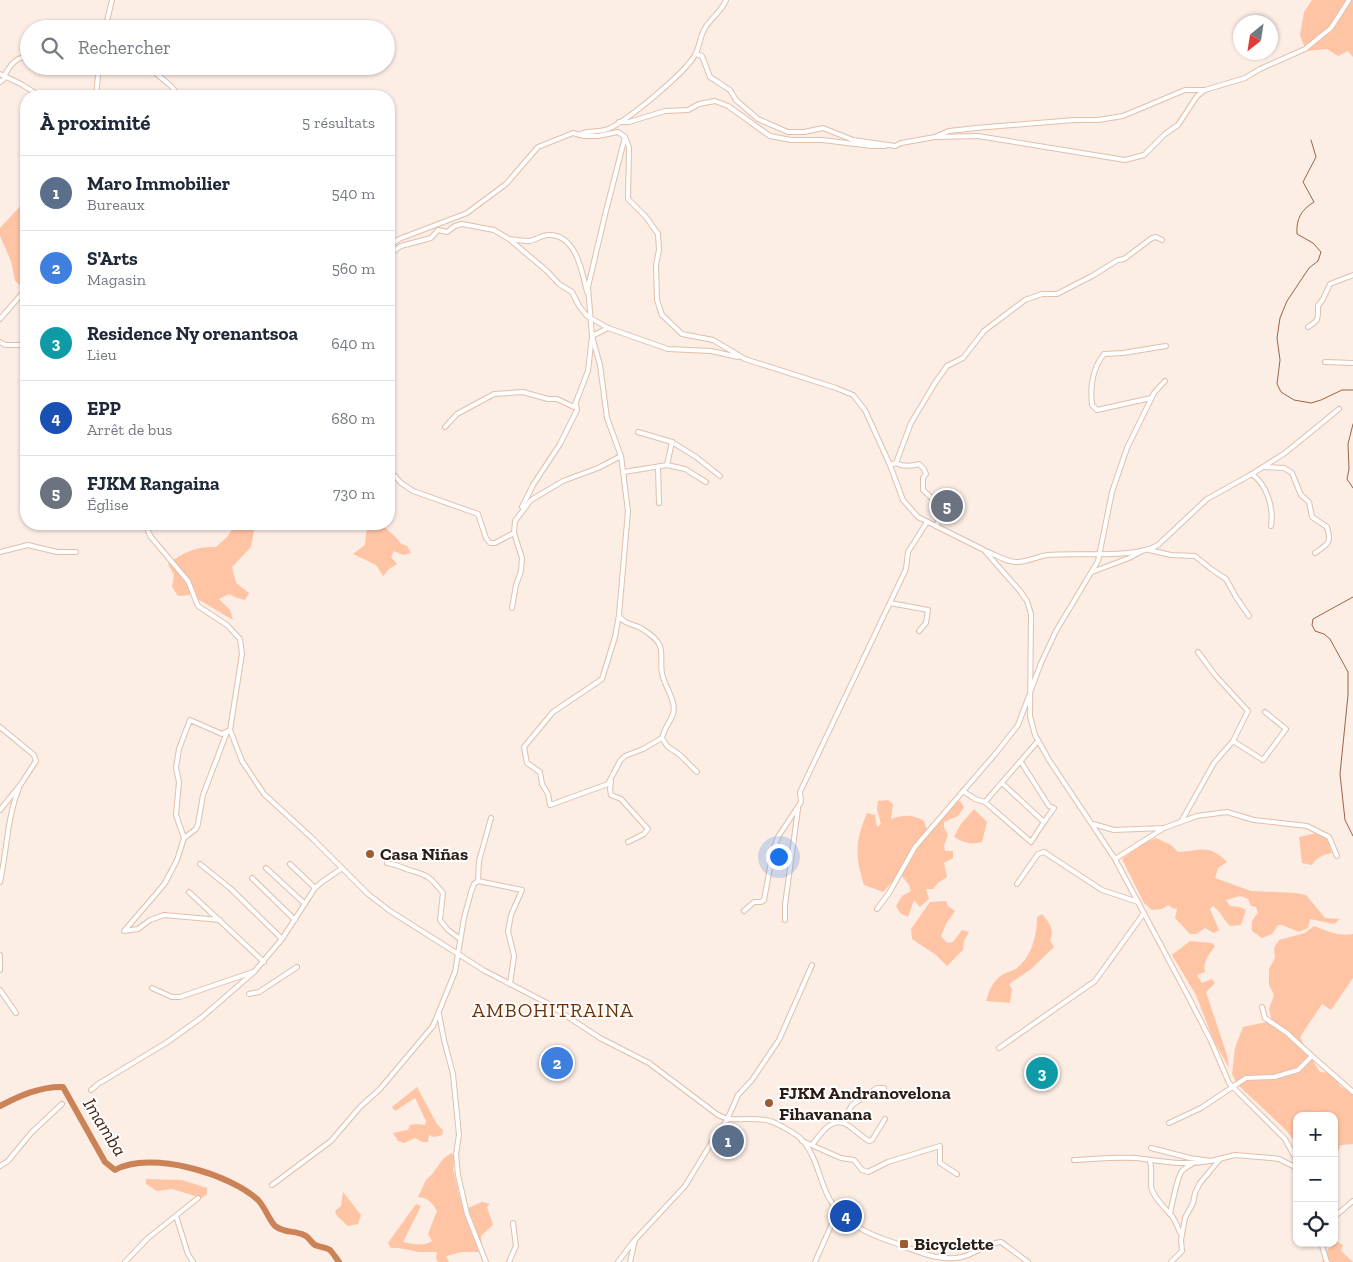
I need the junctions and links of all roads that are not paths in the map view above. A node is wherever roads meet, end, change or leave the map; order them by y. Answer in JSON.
{"nodes":[{"id":1,"x":112,"y":0,"type":"edge"},
{"id":2,"x":726,"y":0,"type":"edge"},
{"id":3,"x":1349,"y":1,"type":"edge"},
{"id":4,"x":107,"y":20,"type":"edge"},
{"id":5,"x":696,"y":54,"type":"junction"},
{"id":6,"x":20,"y":58,"type":"edge"},
{"id":7,"x":3,"y":75,"type":"edge"},
{"id":8,"x":98,"y":75,"type":"edge"},
{"id":9,"x":158,"y":75,"type":"edge"},
{"id":10,"x":0,"y":82,"type":"edge"},
{"id":11,"x":29,"y":90,"type":"edge"},
{"id":12,"x":97,"y":90,"type":"edge"},
{"id":13,"x":174,"y":90,"type":"edge"},
{"id":14,"x":1205,"y":90,"type":"junction"},
{"id":15,"x":619,"y":122,"type":"junction"},
{"id":16,"x":578,"y":134,"type":"junction"},
{"id":17,"x":625,"y":137,"type":"junction"},
{"id":18,"x":934,"y":137,"type":"junction"},
{"id":19,"x":895,"y":146,"type":"junction"},
{"id":20,"x":509,"y":239,"type":"junction"},
{"id":21,"x":1162,"y":240,"type":"dead end"},
{"id":22,"x":395,"y":242,"type":"edge"},
{"id":23,"x":395,"y":250,"type":"edge"},
{"id":24,"x":1353,"y":275,"type":"edge"},
{"id":25,"x":20,"y":296,"type":"edge"},
{"id":26,"x":590,"y":304,"type":"junction"},
{"id":27,"x":591,"y":318,"type":"junction"},
{"id":28,"x":0,"y":319,"type":"edge"},
{"id":29,"x":1308,"y":326,"type":"dead end"},
{"id":30,"x":608,"y":328,"type":"junction"},
{"id":31,"x":592,"y":336,"type":"junction"},
{"id":32,"x":0,"y":342,"type":"edge"},
{"id":33,"x":20,"y":345,"type":"edge"},
{"id":34,"x":1166,"y":346,"type":"dead end"},
{"id":35,"x":745,"y":359,"type":"junction"},
{"id":36,"x":1325,"y":362,"type":"dead end"},
{"id":37,"x":1353,"y":363,"type":"edge"},
{"id":38,"x":1165,"y":381,"type":"dead end"},
{"id":39,"x":1151,"y":398,"type":"junction"},
{"id":40,"x":576,"y":404,"type":"junction"},
{"id":41,"x":1339,"y":409,"type":"dead end"},
{"id":42,"x":444,"y":427,"type":"dead end"},
{"id":43,"x":638,"y":432,"type":"dead end"},
{"id":44,"x":672,"y":442,"type":"junction"},
{"id":45,"x":621,"y":456,"type":"junction"},
{"id":46,"x":896,"y":463,"type":"junction"},
{"id":47,"x":667,"y":465,"type":"junction"},
{"id":48,"x":890,"y":465,"type":"junction"},
{"id":49,"x":658,"y":466,"type":"junction"},
{"id":50,"x":1263,"y":467,"type":"junction"},
{"id":51,"x":624,"y":472,"type":"junction"},
{"id":52,"x":1252,"y":474,"type":"junction"},
{"id":53,"x":395,"y":476,"type":"dead end"},
{"id":54,"x":720,"y":476,"type":"dead end"},
{"id":55,"x":706,"y":482,"type":"dead end"},
{"id":56,"x":659,"y":503,"type":"dead end"},
{"id":57,"x":518,"y":517,"type":"junction"},
{"id":58,"x":927,"y":522,"type":"junction"},
{"id":59,"x":936,"y":526,"type":"junction"},
{"id":60,"x":1271,"y":526,"type":"dead end"},
{"id":61,"x":148,"y":530,"type":"edge"},
{"id":62,"x":514,"y":533,"type":"junction"},
{"id":63,"x":984,"y":550,"type":"junction"},
{"id":64,"x":1150,"y":550,"type":"junction"},
{"id":65,"x":1142,"y":551,"type":"junction"},
{"id":66,"x":0,"y":552,"type":"edge"},
{"id":67,"x":76,"y":552,"type":"dead end"},
{"id":68,"x":1315,"y":552,"type":"dead end"},
{"id":69,"x":1100,"y":554,"type":"junction"},
{"id":70,"x":1092,"y":572,"type":"junction"},
{"id":71,"x":890,"y":603,"type":"junction"},
{"id":72,"x":512,"y":608,"type":"dead end"},
{"id":73,"x":619,"y":615,"type":"junction"},
{"id":74,"x":1249,"y":616,"type":"dead end"},
{"id":75,"x":919,"y":631,"type":"dead end"},
{"id":76,"x":1198,"y":652,"type":"dead end"},
{"id":77,"x":1030,"y":693,"type":"junction"},
{"id":78,"x":1265,"y":712,"type":"dead end"},
{"id":79,"x":0,"y":727,"type":"edge"},
{"id":80,"x":229,"y":731,"type":"junction"},
{"id":81,"x":662,"y":738,"type":"junction"},
{"id":82,"x":1038,"y":741,"type":"junction"},
{"id":83,"x":1233,"y":741,"type":"junction"},
{"id":84,"x":1021,"y":762,"type":"junction"},
{"id":85,"x":697,"y":772,"type":"dead end"},
{"id":86,"x":611,"y":779,"type":"junction"},
{"id":87,"x":1002,"y":782,"type":"junction"},
{"id":88,"x":21,"y":784,"type":"junction"},
{"id":89,"x":963,"y":791,"type":"junction"},
{"id":90,"x":985,"y":802,"type":"junction"},
{"id":91,"x":799,"y":807,"type":"junction"},
{"id":92,"x":0,"y":810,"type":"edge"},
{"id":93,"x":491,"y":818,"type":"dead end"},
{"id":94,"x":1182,"y":820,"type":"junction"},
{"id":95,"x":1044,"y":822,"type":"junction"},
{"id":96,"x":1093,"y":824,"type":"junction"},
{"id":97,"x":1164,"y":828,"type":"junction"},
{"id":98,"x":184,"y":838,"type":"junction"},
{"id":99,"x":628,"y":842,"type":"dead end"},
{"id":100,"x":1337,"y":856,"type":"dead end"},
{"id":101,"x":1115,"y":859,"type":"junction"},
{"id":102,"x":387,"y":863,"type":"dead end"},
{"id":103,"x":200,"y":864,"type":"dead end"},
{"id":104,"x":290,"y":864,"type":"dead end"},
{"id":105,"x":266,"y":868,"type":"dead end"},
{"id":106,"x":342,"y":868,"type":"junction"},
{"id":107,"x":252,"y":878,"type":"dead end"},
{"id":108,"x":478,"y":881,"type":"junction"},
{"id":109,"x":0,"y":882,"type":"edge"},
{"id":110,"x":1017,"y":884,"type":"dead end"},
{"id":111,"x":316,"y":888,"type":"junction"},
{"id":112,"x":189,"y":892,"type":"dead end"},
{"id":113,"x":1138,"y":902,"type":"junction"},
{"id":114,"x":305,"y":904,"type":"junction"},
{"id":115,"x":876,"y":909,"type":"dead end"},
{"id":116,"x":744,"y":911,"type":"dead end"},
{"id":117,"x":1144,"y":913,"type":"junction"},
{"id":118,"x":220,"y":920,"type":"junction"},
{"id":119,"x":295,"y":920,"type":"junction"},
{"id":120,"x":785,"y":920,"type":"dead end"},
{"id":121,"x":282,"y":939,"type":"junction"},
{"id":122,"x":460,"y":939,"type":"junction"},
{"id":123,"x":457,"y":952,"type":"junction"},
{"id":124,"x":0,"y":955,"type":"edge"},
{"id":125,"x":264,"y":962,"type":"junction"},
{"id":126,"x":812,"y":964,"type":"dead end"},
{"id":127,"x":297,"y":967,"type":"dead end"},
{"id":128,"x":0,"y":970,"type":"edge"},
{"id":129,"x":256,"y":971,"type":"junction"},
{"id":130,"x":510,"y":984,"type":"junction"},
{"id":131,"x":152,"y":988,"type":"dead end"},
{"id":132,"x":0,"y":990,"type":"edge"},
{"id":133,"x":249,"y":994,"type":"dead end"},
{"id":134,"x":1262,"y":1007,"type":"dead end"},
{"id":135,"x":16,"y":1013,"type":"dead end"},
{"id":136,"x":439,"y":1013,"type":"junction"},
{"id":137,"x":999,"y":1048,"type":"dead end"},
{"id":138,"x":1312,"y":1056,"type":"junction"},
{"id":139,"x":1234,"y":1087,"type":"junction"},
{"id":140,"x":884,"y":1088,"type":"dead end"},
{"id":141,"x":91,"y":1090,"type":"dead end"},
{"id":142,"x":1353,"y":1092,"type":"edge"},
{"id":143,"x":62,"y":1104,"type":"dead end"},
{"id":144,"x":885,"y":1119,"type":"dead end"},
{"id":145,"x":727,"y":1120,"type":"junction"},
{"id":146,"x":842,"y":1122,"type":"junction"},
{"id":147,"x":1169,"y":1124,"type":"dead end"},
{"id":148,"x":802,"y":1140,"type":"junction"},
{"id":149,"x":812,"y":1145,"type":"junction"},
{"id":150,"x":1151,"y":1148,"type":"dead end"},
{"id":151,"x":1295,"y":1157,"type":"edge"},
{"id":152,"x":1220,"y":1158,"type":"junction"},
{"id":153,"x":1074,"y":1160,"type":"dead end"},
{"id":154,"x":1150,"y":1161,"type":"junction"},
{"id":155,"x":1211,"y":1161,"type":"junction"},
{"id":156,"x":1194,"y":1163,"type":"junction"},
{"id":157,"x":0,"y":1166,"type":"edge"},
{"id":158,"x":1293,"y":1166,"type":"edge"},
{"id":159,"x":957,"y":1174,"type":"dead end"},
{"id":160,"x":272,"y":1185,"type":"dead end"},
{"id":161,"x":198,"y":1198,"type":"dead end"},
{"id":162,"x":1353,"y":1201,"type":"edge"},
{"id":163,"x":838,"y":1210,"type":"junction"},
{"id":164,"x":1170,"y":1214,"type":"junction"},
{"id":165,"x":1338,"y":1214,"type":"edge"},
{"id":166,"x":176,"y":1216,"type":"junction"},
{"id":167,"x":513,"y":1223,"type":"dead end"},
{"id":168,"x":1182,"y":1234,"type":"junction"},
{"id":169,"x":635,"y":1240,"type":"junction"},
{"id":170,"x":1322,"y":1247,"type":"edge"},
{"id":171,"x":125,"y":1262,"type":"edge"},
{"id":172,"x":193,"y":1262,"type":"edge"},
{"id":173,"x":486,"y":1262,"type":"edge"},
{"id":174,"x":509,"y":1262,"type":"edge"},
{"id":175,"x":618,"y":1262,"type":"edge"},
{"id":176,"x":630,"y":1262,"type":"edge"},
{"id":177,"x":815,"y":1262,"type":"edge"},
{"id":178,"x":1028,"y":1262,"type":"edge"},
{"id":179,"x":1171,"y":1262,"type":"edge"},
{"id":180,"x":1327,"y":1262,"type":"edge"}],
"edges":[{"from":1,"to":4,"type":"street"},
{"from":2,"to":5,"type":"street"},
{"from":3,"to":14,"type":"street"},
{"from":5,"to":15,"type":"street"},
{"from":5,"to":19,"type":"street"},
{"from":6,"to":7,"type":"street"},
{"from":7,"to":10,"type":"street"},
{"from":7,"to":11,"type":"street"},
{"from":8,"to":12,"type":"street"},
{"from":9,"to":13,"type":"street"},
{"from":14,"to":18,"type":"street"},
{"from":14,"to":18,"type":"street"},
{"from":15,"to":16,"type":"street"},
{"from":15,"to":19,"type":"street"},
{"from":16,"to":17,"type":"street"},
{"from":16,"to":22,"type":"street"},
{"from":17,"to":26,"type":"street"},
{"from":17,"to":35,"type":"street"},
{"from":18,"to":19,"type":"street"},
{"from":20,"to":23,"type":"street"},
{"from":20,"to":26,"type":"street"},
{"from":20,"to":27,"type":"street"},
{"from":21,"to":46,"type":"street"},
{"from":24,"to":29,"type":"street"},
{"from":25,"to":28,"type":"street"},
{"from":26,"to":27,"type":"street"},
{"from":27,"to":30,"type":"street"},
{"from":27,"to":31,"type":"street"},
{"from":30,"to":31,"type":"street"},
{"from":30,"to":35,"type":"street"},
{"from":31,"to":40,"type":"street"},
{"from":31,"to":45,"type":"street"},
{"from":32,"to":33,"type":"street"},
{"from":34,"to":39,"type":"street"},
{"from":35,"to":48,"type":"street"},
{"from":36,"to":37,"type":"street"},
{"from":38,"to":39,"type":"street"},
{"from":39,"to":69,"type":"street"},
{"from":40,"to":42,"type":"street"},
{"from":40,"to":57,"type":"street"},
{"from":41,"to":50,"type":"street"},
{"from":43,"to":44,"type":"street"},
{"from":44,"to":47,"type":"street"},
{"from":44,"to":54,"type":"street"},
{"from":45,"to":51,"type":"street"},
{"from":45,"to":57,"type":"street"},
{"from":46,"to":48,"type":"street"},
{"from":46,"to":59,"type":"street"},
{"from":47,"to":49,"type":"street"},
{"from":47,"to":55,"type":"street"},
{"from":48,"to":58,"type":"street"},
{"from":49,"to":51,"type":"street"},
{"from":49,"to":56,"type":"street"},
{"from":50,"to":52,"type":"street"},
{"from":50,"to":68,"type":"street"},
{"from":51,"to":73,"type":"street"},
{"from":52,"to":60,"type":"street"},
{"from":52,"to":64,"type":"street"},
{"from":53,"to":62,"type":"street"},
{"from":57,"to":62,"type":"street"},
{"from":58,"to":59,"type":"street"},
{"from":58,"to":71,"type":"street"},
{"from":59,"to":63,"type":"street"},
{"from":61,"to":80,"type":"street"},
{"from":62,"to":72,"type":"street"},
{"from":63,"to":69,"type":"street"},
{"from":63,"to":77,"type":"street"},
{"from":64,"to":65,"type":"street"},
{"from":64,"to":74,"type":"street"},
{"from":65,"to":69,"type":"street"},
{"from":65,"to":70,"type":"street"},
{"from":66,"to":67,"type":"street"},
{"from":69,"to":70,"type":"street"},
{"from":70,"to":77,"type":"street"},
{"from":71,"to":75,"type":"street"},
{"from":71,"to":91,"type":"street"},
{"from":73,"to":81,"type":"street"},
{"from":73,"to":86,"type":"street"},
{"from":76,"to":83,"type":"street"},
{"from":77,"to":82,"type":"street"},
{"from":77,"to":89,"type":"street"},
{"from":78,"to":83,"type":"street"},
{"from":79,"to":88,"type":"street"},
{"from":80,"to":98,"type":"street"},
{"from":80,"to":98,"type":"street"},
{"from":80,"to":106,"type":"street"},
{"from":81,"to":85,"type":"street"},
{"from":81,"to":86,"type":"street"},
{"from":82,"to":84,"type":"street"},
{"from":82,"to":96,"type":"street"},
{"from":83,"to":94,"type":"street"},
{"from":84,"to":87,"type":"street"},
{"from":84,"to":95,"type":"street"},
{"from":86,"to":99,"type":"street"},
{"from":87,"to":90,"type":"street"},
{"from":87,"to":95,"type":"street"},
{"from":88,"to":92,"type":"street"},
{"from":88,"to":109,"type":"street"},
{"from":89,"to":90,"type":"street"},
{"from":89,"to":115,"type":"street"},
{"from":90,"to":95,"type":"street"},
{"from":91,"to":116,"type":"street"},
{"from":91,"to":120,"type":"street"},
{"from":93,"to":108,"type":"street"},
{"from":94,"to":97,"type":"street"},
{"from":94,"to":100,"type":"street"},
{"from":96,"to":97,"type":"street"},
{"from":96,"to":101,"type":"street"},
{"from":97,"to":101,"type":"street"},
{"from":98,"to":118,"type":"street"},
{"from":101,"to":113,"type":"street"},
{"from":102,"to":122,"type":"street"},
{"from":103,"to":121,"type":"street"},
{"from":104,"to":111,"type":"street"},
{"from":105,"to":114,"type":"street"},
{"from":106,"to":111,"type":"street"},
{"from":106,"to":123,"type":"street"},
{"from":107,"to":119,"type":"street"},
{"from":108,"to":122,"type":"street"},
{"from":108,"to":130,"type":"street"},
{"from":110,"to":113,"type":"street"},
{"from":111,"to":114,"type":"street"},
{"from":112,"to":118,"type":"street"},
{"from":113,"to":117,"type":"street"},
{"from":114,"to":119,"type":"street"},
{"from":117,"to":137,"type":"street"},
{"from":117,"to":139,"type":"street"},
{"from":118,"to":125,"type":"street"},
{"from":119,"to":121,"type":"street"},
{"from":121,"to":125,"type":"street"},
{"from":122,"to":123,"type":"street"},
{"from":123,"to":130,"type":"street"},
{"from":123,"to":136,"type":"street"},
{"from":124,"to":128,"type":"street"},
{"from":125,"to":129,"type":"street"},
{"from":126,"to":145,"type":"street"},
{"from":127,"to":133,"type":"street"},
{"from":129,"to":131,"type":"street"},
{"from":129,"to":141,"type":"street"},
{"from":130,"to":145,"type":"street"},
{"from":132,"to":135,"type":"street"},
{"from":134,"to":138,"type":"street"},
{"from":136,"to":160,"type":"street"},
{"from":136,"to":173,"type":"street"},
{"from":138,"to":139,"type":"street"},
{"from":138,"to":142,"type":"street"},
{"from":139,"to":147,"type":"street"},
{"from":139,"to":151,"type":"street"},
{"from":140,"to":146,"type":"street"},
{"from":143,"to":157,"type":"street"},
{"from":144,"to":146,"type":"street"},
{"from":145,"to":148,"type":"street"},
{"from":145,"to":169,"type":"street"},
{"from":146,"to":149,"type":"street"},
{"from":148,"to":149,"type":"street"},
{"from":148,"to":163,"type":"street"},
{"from":149,"to":159,"type":"street"},
{"from":150,"to":155,"type":"street"},
{"from":152,"to":155,"type":"street"},
{"from":152,"to":158,"type":"street"},
{"from":152,"to":168,"type":"street"},
{"from":153,"to":154,"type":"street"},
{"from":154,"to":156,"type":"street"},
{"from":154,"to":164,"type":"street"},
{"from":155,"to":156,"type":"street"},
{"from":156,"to":164,"type":"street"},
{"from":161,"to":166,"type":"street"},
{"from":162,"to":165,"type":"street"},
{"from":163,"to":177,"type":"street"},
{"from":163,"to":178,"type":"street"},
{"from":164,"to":168,"type":"street"},
{"from":166,"to":171,"type":"street"},
{"from":166,"to":172,"type":"street"},
{"from":167,"to":174,"type":"street"},
{"from":168,"to":179,"type":"street"},
{"from":169,"to":175,"type":"street"},
{"from":169,"to":176,"type":"street"},
{"from":170,"to":180,"type":"street"}]}
